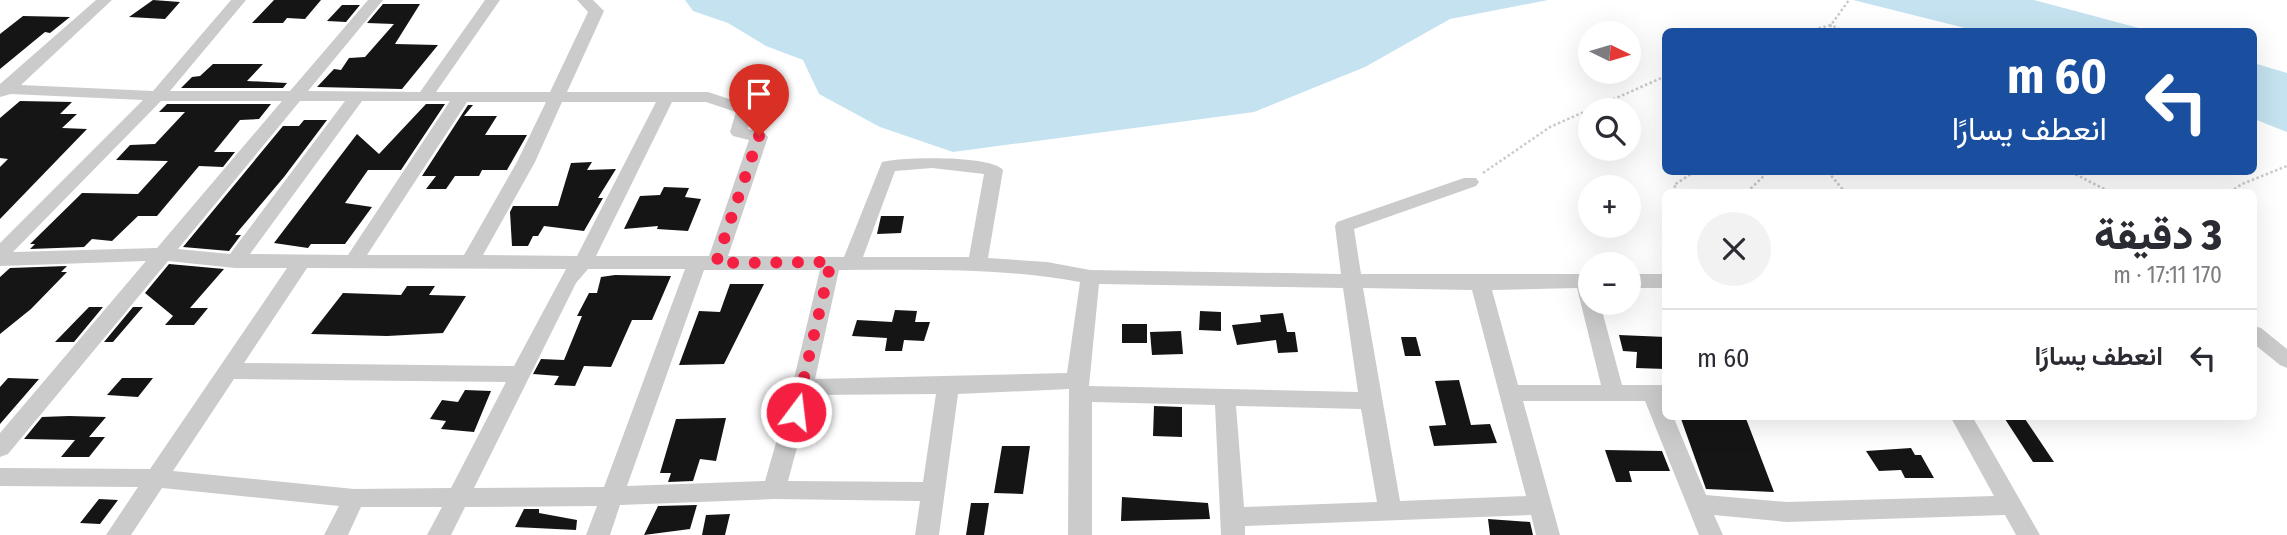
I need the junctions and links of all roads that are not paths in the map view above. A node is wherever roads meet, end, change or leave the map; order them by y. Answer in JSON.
{"nodes":[{"id":1,"x":104,"y":0,"type":"edge"},
{"id":2,"x":240,"y":0,"type":"edge"},
{"id":3,"x":376,"y":0,"type":"edge"},
{"id":4,"x":493,"y":0,"type":"edge"},
{"id":5,"x":584,"y":0,"type":"edge"},
{"id":6,"x":3,"y":91,"type":"edge"},
{"id":7,"x":558,"y":95,"type":"junction"},
{"id":8,"x":157,"y":96,"type":"junction"},
{"id":9,"x":357,"y":96,"type":"junction"},
{"id":10,"x":425,"y":96,"type":"junction"},
{"id":11,"x":462,"y":96,"type":"junction"},
{"id":12,"x":667,"y":96,"type":"junction"},
{"id":13,"x":294,"y":97,"type":"junction"},
{"id":14,"x":1470,"y":182,"type":"road end"},
{"id":15,"x":160,"y":254,"type":"junction"},
{"id":16,"x":0,"y":257,"type":"edge"},
{"id":17,"x":355,"y":259,"type":"junction"},
{"id":18,"x":234,"y":261,"type":"junction"},
{"id":19,"x":302,"y":261,"type":"junction"},
{"id":20,"x":470,"y":261,"type":"junction"},
{"id":21,"x":583,"y":262,"type":"junction"},
{"id":22,"x":841,"y":262,"type":"junction"},
{"id":23,"x":706,"y":263,"type":"junction"},
{"id":24,"x":977,"y":264,"type":"junction"},
{"id":25,"x":1090,"y":277,"type":"junction"},
{"id":26,"x":1352,"y":281,"type":"junction"},
{"id":27,"x":1578,"y":281,"type":"edge"},
{"id":28,"x":1641,"y":281,"type":"edge"},
{"id":29,"x":1662,"y":281,"type":"edge"},
{"id":30,"x":1480,"y":283,"type":"junction"},
{"id":31,"x":1596,"y":315,"type":"edge"},
{"id":32,"x":2257,"y":335,"type":"edge"},
{"id":33,"x":2287,"y":360,"type":"edge"},
{"id":34,"x":230,"y":371,"type":"junction"},
{"id":35,"x":522,"y":374,"type":"junction"},
{"id":36,"x":948,"y":386,"type":"junction"},
{"id":37,"x":803,"y":387,"type":"junction"},
{"id":38,"x":1079,"y":388,"type":"junction"},
{"id":39,"x":1614,"y":391,"type":"junction"},
{"id":40,"x":1510,"y":393,"type":"junction"},
{"id":41,"x":1659,"y":393,"type":"edge"},
{"id":42,"x":1225,"y":397,"type":"junction"},
{"id":43,"x":1370,"y":401,"type":"junction"},
{"id":44,"x":1669,"y":420,"type":"edge"},
{"id":45,"x":1963,"y":420,"type":"edge"},
{"id":46,"x":0,"y":449,"type":"edge"},
{"id":47,"x":0,"y":477,"type":"edge"},
{"id":48,"x":155,"y":478,"type":"junction"},
{"id":49,"x":774,"y":491,"type":"junction"},
{"id":50,"x":932,"y":492,"type":"junction"},
{"id":51,"x":611,"y":496,"type":"junction"},
{"id":52,"x":458,"y":497,"type":"junction"},
{"id":53,"x":354,"y":498,"type":"junction"},
{"id":54,"x":1700,"y":504,"type":"junction"},
{"id":55,"x":1540,"y":505,"type":"junction"},
{"id":56,"x":2011,"y":505,"type":"junction"},
{"id":57,"x":1390,"y":510,"type":"junction"},
{"id":58,"x":1233,"y":526,"type":"edge"},
{"id":59,"x":118,"y":535,"type":"edge"},
{"id":60,"x":336,"y":535,"type":"edge"},
{"id":61,"x":439,"y":535,"type":"edge"},
{"id":62,"x":598,"y":535,"type":"edge"},
{"id":63,"x":927,"y":535,"type":"edge"},
{"id":64,"x":1080,"y":535,"type":"edge"},
{"id":65,"x":1548,"y":535,"type":"edge"},
{"id":66,"x":1711,"y":535,"type":"edge"},
{"id":67,"x":2028,"y":535,"type":"edge"}],
"edges":[{"from":1,"to":6,"type":"street"},
{"from":2,"to":8,"type":"street"},
{"from":3,"to":13,"type":"street"},
{"from":4,"to":10,"type":"street"},
{"from":5,"to":7,"type":"street"},
{"from":6,"to":8,"type":"street"},
{"from":7,"to":11,"type":"street"},
{"from":7,"to":12,"type":"street"},
{"from":7,"to":20,"type":"street"},
{"from":8,"to":13,"type":"street"},
{"from":8,"to":16,"type":"street"},
{"from":9,"to":10,"type":"street"},
{"from":9,"to":13,"type":"street"},
{"from":9,"to":18,"type":"street"},
{"from":10,"to":11,"type":"street"},
{"from":11,"to":17,"type":"street"},
{"from":12,"to":21,"type":"street"},
{"from":12,"to":23,"type":"street"},
{"from":13,"to":15,"type":"street"},
{"from":14,"to":26,"type":"street"},
{"from":15,"to":16,"type":"street"},
{"from":15,"to":18,"type":"street"},
{"from":15,"to":46,"type":"street"},
{"from":17,"to":19,"type":"street"},
{"from":17,"to":20,"type":"street"},
{"from":18,"to":19,"type":"street"},
{"from":19,"to":34,"type":"street"},
{"from":20,"to":21,"type":"street"},
{"from":21,"to":23,"type":"street"},
{"from":21,"to":35,"type":"street"},
{"from":22,"to":23,"type":"street"},
{"from":22,"to":24,"type":"street"},
{"from":22,"to":24,"type":"street"},
{"from":22,"to":37,"type":"street"},
{"from":23,"to":51,"type":"street"},
{"from":24,"to":25,"type":"street"},
{"from":25,"to":26,"type":"street"},
{"from":25,"to":38,"type":"street"},
{"from":26,"to":30,"type":"street"},
{"from":26,"to":43,"type":"street"},
{"from":27,"to":30,"type":"street"},
{"from":28,"to":29,"type":"street"},
{"from":30,"to":40,"type":"street"},
{"from":31,"to":39,"type":"street"},
{"from":32,"to":33,"type":"street"},
{"from":34,"to":35,"type":"street"},
{"from":34,"to":48,"type":"street"},
{"from":35,"to":52,"type":"street"},
{"from":36,"to":37,"type":"street"},
{"from":36,"to":38,"type":"street"},
{"from":36,"to":50,"type":"street"},
{"from":37,"to":49,"type":"street"},
{"from":38,"to":42,"type":"street"},
{"from":38,"to":64,"type":"street"},
{"from":39,"to":40,"type":"street"},
{"from":39,"to":41,"type":"street"},
{"from":40,"to":55,"type":"street"},
{"from":42,"to":43,"type":"street"},
{"from":42,"to":58,"type":"street"},
{"from":43,"to":57,"type":"street"},
{"from":44,"to":54,"type":"street"},
{"from":45,"to":56,"type":"street"},
{"from":47,"to":48,"type":"street"},
{"from":48,"to":53,"type":"street"},
{"from":48,"to":59,"type":"street"},
{"from":49,"to":50,"type":"street"},
{"from":49,"to":51,"type":"street"},
{"from":50,"to":63,"type":"street"},
{"from":51,"to":52,"type":"street"},
{"from":51,"to":62,"type":"street"},
{"from":52,"to":53,"type":"street"},
{"from":52,"to":61,"type":"street"},
{"from":53,"to":60,"type":"street"},
{"from":54,"to":56,"type":"street"},
{"from":54,"to":66,"type":"street"},
{"from":55,"to":57,"type":"street"},
{"from":55,"to":65,"type":"street"},
{"from":56,"to":67,"type":"street"},
{"from":57,"to":58,"type":"street"}]}
